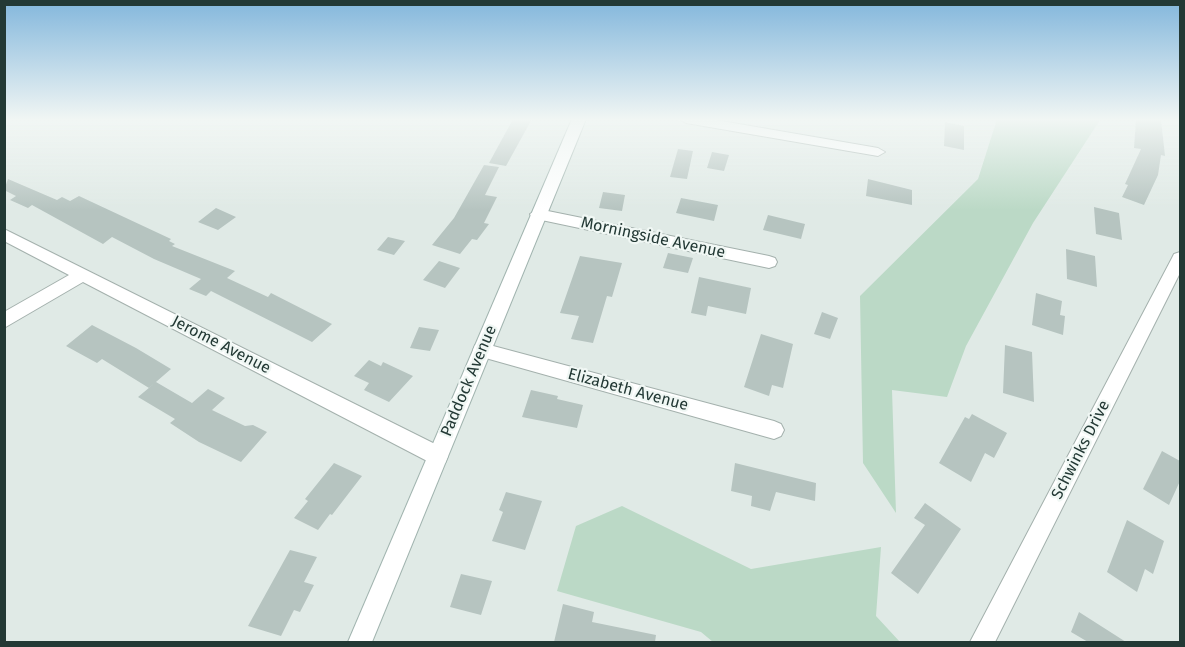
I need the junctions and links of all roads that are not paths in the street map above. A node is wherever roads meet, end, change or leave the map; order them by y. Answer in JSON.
{"nodes":[{"id":1,"x":566,"y":149,"type":"edge"},
{"id":2,"x":862,"y":149,"type":"edge"},
{"id":3,"x":878,"y":152,"type":"dead end"},
{"id":4,"x":538,"y":214,"type":"junction"},
{"id":5,"x":4,"y":234,"type":"edge"},
{"id":6,"x":1180,"y":258,"type":"edge"},
{"id":7,"x":769,"y":262,"type":"dead end"},
{"id":8,"x":83,"y":274,"type":"junction"},
{"id":9,"x":4,"y":321,"type":"edge"},
{"id":10,"x":482,"y":350,"type":"junction"},
{"id":11,"x":774,"y":430,"type":"dead end"},
{"id":12,"x":438,"y":456,"type":"junction"},
{"id":13,"x":360,"y":642,"type":"edge"},
{"id":14,"x":982,"y":642,"type":"edge"}],
"edges":[{"from":1,"to":4,"type":"street","name":"Paddock Avenue"},
{"from":2,"to":3,"type":"street"},
{"from":4,"to":7,"type":"street","name":"Morningside Avenue"},
{"from":4,"to":10,"type":"street","name":"Paddock Avenue"},
{"from":5,"to":8,"type":"street","name":"Jerome Avenue"},
{"from":6,"to":14,"type":"street","name":"Schwinks Drive"},
{"from":8,"to":9,"type":"street"},
{"from":8,"to":12,"type":"street","name":"Jerome Avenue"},
{"from":10,"to":11,"type":"street","name":"Elizabeth Avenue"},
{"from":10,"to":12,"type":"street","name":"Paddock Avenue"},
{"from":12,"to":13,"type":"street","name":"Paddock Avenue"}]}
